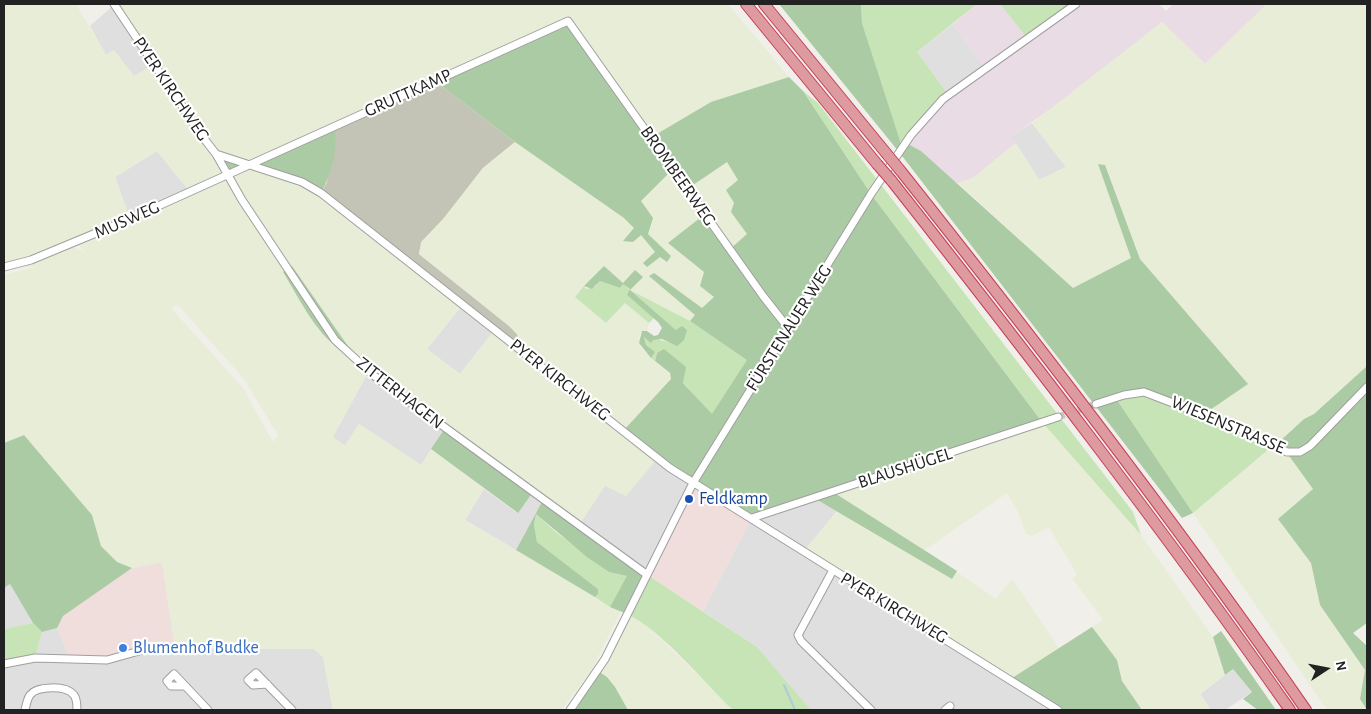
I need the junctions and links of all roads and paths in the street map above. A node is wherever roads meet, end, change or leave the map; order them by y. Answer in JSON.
{"nodes":[{"id":1,"x":114,"y":4,"type":"edge"},
{"id":2,"x":746,"y":4,"type":"edge"},
{"id":3,"x":764,"y":4,"type":"edge"},
{"id":4,"x":1076,"y":4,"type":"edge"},
{"id":5,"x":568,"y":21,"type":"joint"},
{"id":6,"x":216,"y":154,"type":"junction"},
{"id":7,"x":247,"y":166,"type":"junction"},
{"id":8,"x":227,"y":174,"type":"junction"},
{"id":9,"x":4,"y":267,"type":"edge"},
{"id":10,"x":790,"y":329,"type":"junction"},
{"id":11,"x":1367,"y":387,"type":"edge"},
{"id":12,"x":1096,"y":404,"type":"tunnel mouth"},
{"id":13,"x":1058,"y":417,"type":"tunnel mouth"},
{"id":14,"x":693,"y":483,"type":"junction"},
{"id":15,"x":752,"y":518,"type":"junction"},
{"id":16,"x":833,"y":570,"type":"junction"},
{"id":17,"x":646,"y":574,"type":"junction"},
{"id":18,"x":150,"y":648,"type":"dead end"},
{"id":19,"x":4,"y":664,"type":"edge"},
{"id":20,"x":267,"y":684,"type":"dead end"},
{"id":21,"x":184,"y":686,"type":"dead end"},
{"id":22,"x":25,"y":710,"type":"edge"},
{"id":23,"x":77,"y":710,"type":"edge"},
{"id":24,"x":208,"y":710,"type":"edge"},
{"id":25,"x":292,"y":710,"type":"edge"},
{"id":26,"x":570,"y":710,"type":"edge"},
{"id":27,"x":871,"y":710,"type":"edge"},
{"id":28,"x":1058,"y":710,"type":"edge"},
{"id":29,"x":1290,"y":710,"type":"edge"},
{"id":30,"x":1306,"y":710,"type":"edge"}],
"edges":[{"from":1,"to":6,"type":"street","name":"PYER KIRCHWEG"},
{"from":2,"to":29,"type":"highway","bridge":true},
{"from":3,"to":30,"type":"highway","bridge":true},
{"from":4,"to":10,"type":"street","name":"FÜRSTENAUER WEG"},
{"from":5,"to":7,"type":"street","name":"GRUTTKAMP"},
{"from":5,"to":10,"type":"street","name":"BROMBEERWEG"},
{"from":6,"to":7,"type":"street","name":"PYER KIRCHWEG"},
{"from":6,"to":8,"type":"street","name":"ZITTERHAGEN"},
{"from":7,"to":8,"type":"street","name":"MUSWEG"},
{"from":7,"to":14,"type":"street","name":"PYER KIRCHWEG"},
{"from":8,"to":9,"type":"street","name":"MUSWEG"},
{"from":8,"to":17,"type":"street","name":"ZITTERHAGEN"},
{"from":10,"to":14,"type":"street","name":"FÜRSTENAUER WEG"},
{"from":11,"to":12,"type":"street","name":"WIESENSTRASSE"},
{"from":13,"to":15,"type":"street","name":"BLAUSHÜGEL"},
{"from":14,"to":15,"type":"street","name":"PYER KIRCHWEG"},
{"from":14,"to":17,"type":"street","name":"FÜRSTENAUER WEG"},
{"from":15,"to":16,"type":"street","name":"PYER KIRCHWEG"},
{"from":16,"to":27,"type":"street"},
{"from":16,"to":28,"type":"street","name":"PYER KIRCHWEG"},
{"from":17,"to":26,"type":"street","name":"FÜRSTENAUER WEG"},
{"from":18,"to":19,"type":"street"},
{"from":20,"to":25,"type":"street"},
{"from":21,"to":24,"type":"street"},
{"from":22,"to":23,"type":"street"}]}
